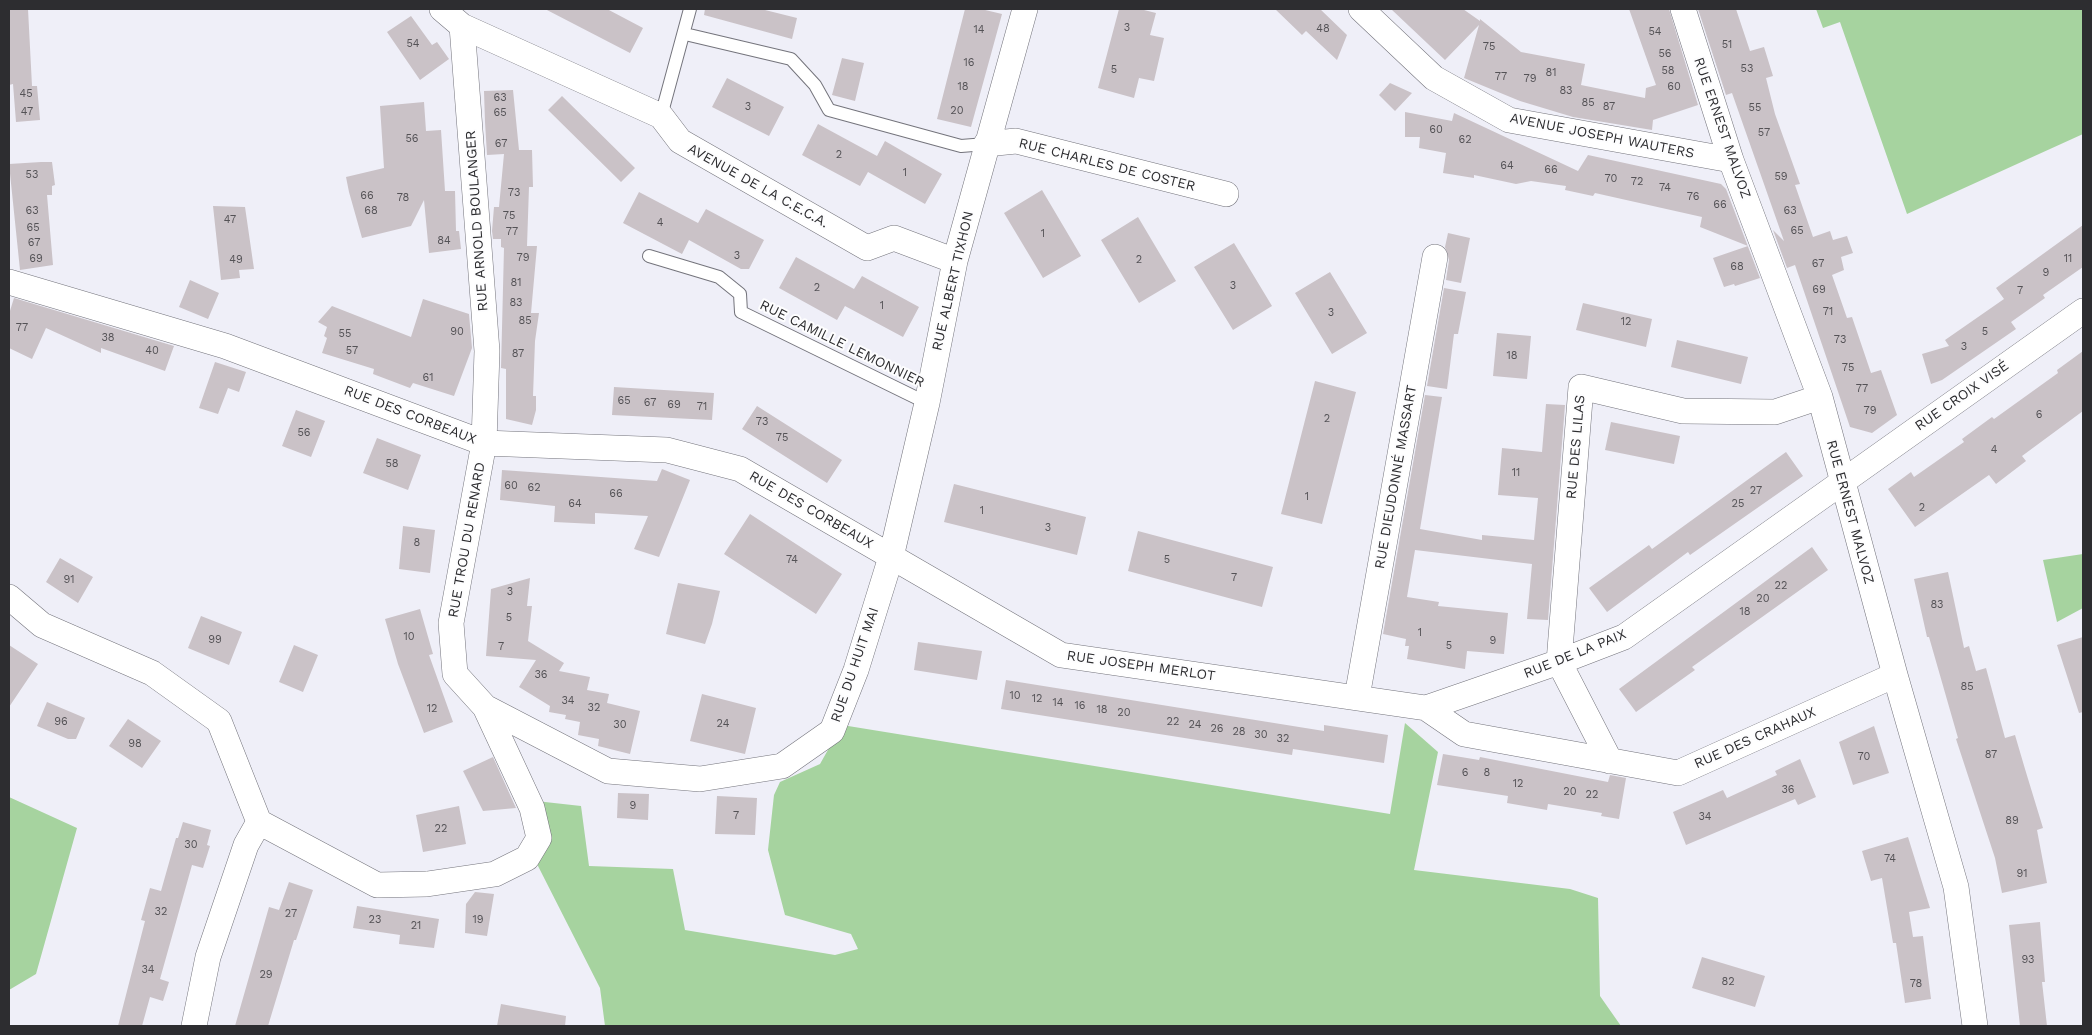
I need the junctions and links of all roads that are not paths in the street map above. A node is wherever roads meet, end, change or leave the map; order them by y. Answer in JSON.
{"nodes":[{"id":1,"x":442,"y":9,"type":"edge"},
{"id":2,"x":690,"y":9,"type":"edge"},
{"id":3,"x":1025,"y":9,"type":"edge"},
{"id":4,"x":1361,"y":9,"type":"edge"},
{"id":5,"x":1683,"y":9,"type":"edge"},
{"id":6,"x":462,"y":26,"type":"junction"},
{"id":7,"x":685,"y":34,"type":"junction"},
{"id":8,"x":661,"y":116,"type":"junction"},
{"id":9,"x":986,"y":144,"type":"junction"},
{"id":10,"x":1731,"y":160,"type":"junction"},
{"id":11,"x":1226,"y":194,"type":"dead end"},
{"id":12,"x":649,"y":256,"type":"dead end"},
{"id":13,"x":1435,"y":257,"type":"dead end"},
{"id":14,"x":955,"y":261,"type":"junction"},
{"id":15,"x":9,"y":282,"type":"edge"},
{"id":16,"x":2083,"y":311,"type":"edge"},
{"id":17,"x":1820,"y":397,"type":"junction"},
{"id":18,"x":927,"y":403,"type":"junction"},
{"id":19,"x":484,"y":443,"type":"junction"},
{"id":20,"x":1841,"y":481,"type":"junction"},
{"id":21,"x":891,"y":556,"type":"junction"},
{"id":22,"x":9,"y":597,"type":"edge"},
{"id":23,"x":1559,"y":662,"type":"junction"},
{"id":24,"x":1895,"y":675,"type":"junction"},
{"id":25,"x":1357,"y":696,"type":"junction"},
{"id":26,"x":485,"y":707,"type":"junction"},
{"id":27,"x":1426,"y":708,"type":"junction"},
{"id":28,"x":1610,"y":761,"type":"junction"},
{"id":29,"x":259,"y":822,"type":"junction"},
{"id":30,"x":194,"y":1026,"type":"edge"},
{"id":31,"x":1975,"y":1026,"type":"edge"}],
"edges":[{"from":1,"to":6,"type":"street"},
{"from":2,"to":7,"type":"lane"},
{"from":3,"to":9,"type":"street","name":"RUE ALBERT TIXHON"},
{"from":4,"to":10,"type":"street","name":"AVENUE JOSEPH WAUTERS"},
{"from":5,"to":10,"type":"street","name":"RUE ERNEST MALVOZ"},
{"from":6,"to":8,"type":"street","name":"AVENUE DE LA C.E.C.A."},
{"from":6,"to":19,"type":"street","name":"RUE ARNOLD BOULANGER"},
{"from":7,"to":8,"type":"lane"},
{"from":7,"to":9,"type":"lane"},
{"from":8,"to":14,"type":"street","name":"AVENUE DE LA C.E.C.A."},
{"from":9,"to":11,"type":"street","name":"RUE CHARLES DE COSTER"},
{"from":9,"to":14,"type":"street","name":"RUE ALBERT TIXHON"},
{"from":10,"to":17,"type":"street","name":"RUE ERNEST MALVOZ"},
{"from":12,"to":18,"type":"lane","name":"RUE CAMILLE LEMONNIER"},
{"from":13,"to":25,"type":"street","name":"RUE DIEUDONNÉ MASSART"},
{"from":14,"to":18,"type":"street","name":"RUE ALBERT TIXHON"},
{"from":15,"to":19,"type":"street","name":"RUE DES CORBEAUX"},
{"from":16,"to":20,"type":"street","name":"RUE CROIX VISÉ"},
{"from":17,"to":20,"type":"street","name":"RUE ERNEST MALVOZ"},
{"from":17,"to":23,"type":"street","name":"RUE DES LILAS"},
{"from":18,"to":21,"type":"street","name":"RUE ALBERT TIXHON"},
{"from":19,"to":21,"type":"street","name":"RUE DES CORBEAUX"},
{"from":19,"to":26,"type":"street","name":"RUE TROU DU RENARD"},
{"from":20,"to":23,"type":"street","name":"RUE DE LA PAIX"},
{"from":20,"to":24,"type":"street","name":"RUE ERNEST MALVOZ"},
{"from":21,"to":25,"type":"street","name":"RUE JOSEPH MERLOT"},
{"from":21,"to":26,"type":"street","name":"RUE DU HUIT MAI"},
{"from":22,"to":29,"type":"street"},
{"from":23,"to":27,"type":"street","name":"RUE DE LA PAIX"},
{"from":23,"to":28,"type":"street"},
{"from":24,"to":28,"type":"street","name":"RUE DES CRAHAUX"},
{"from":24,"to":31,"type":"street","name":"RUE ERNEST MALVOZ"},
{"from":25,"to":27,"type":"street","name":"RUE DE LA PAIX"},
{"from":26,"to":29,"type":"street","name":"RUE TROU DU RENARD"},
{"from":27,"to":28,"type":"street","name":"RUE DES CRAHAUX"},
{"from":29,"to":30,"type":"street"}]}
